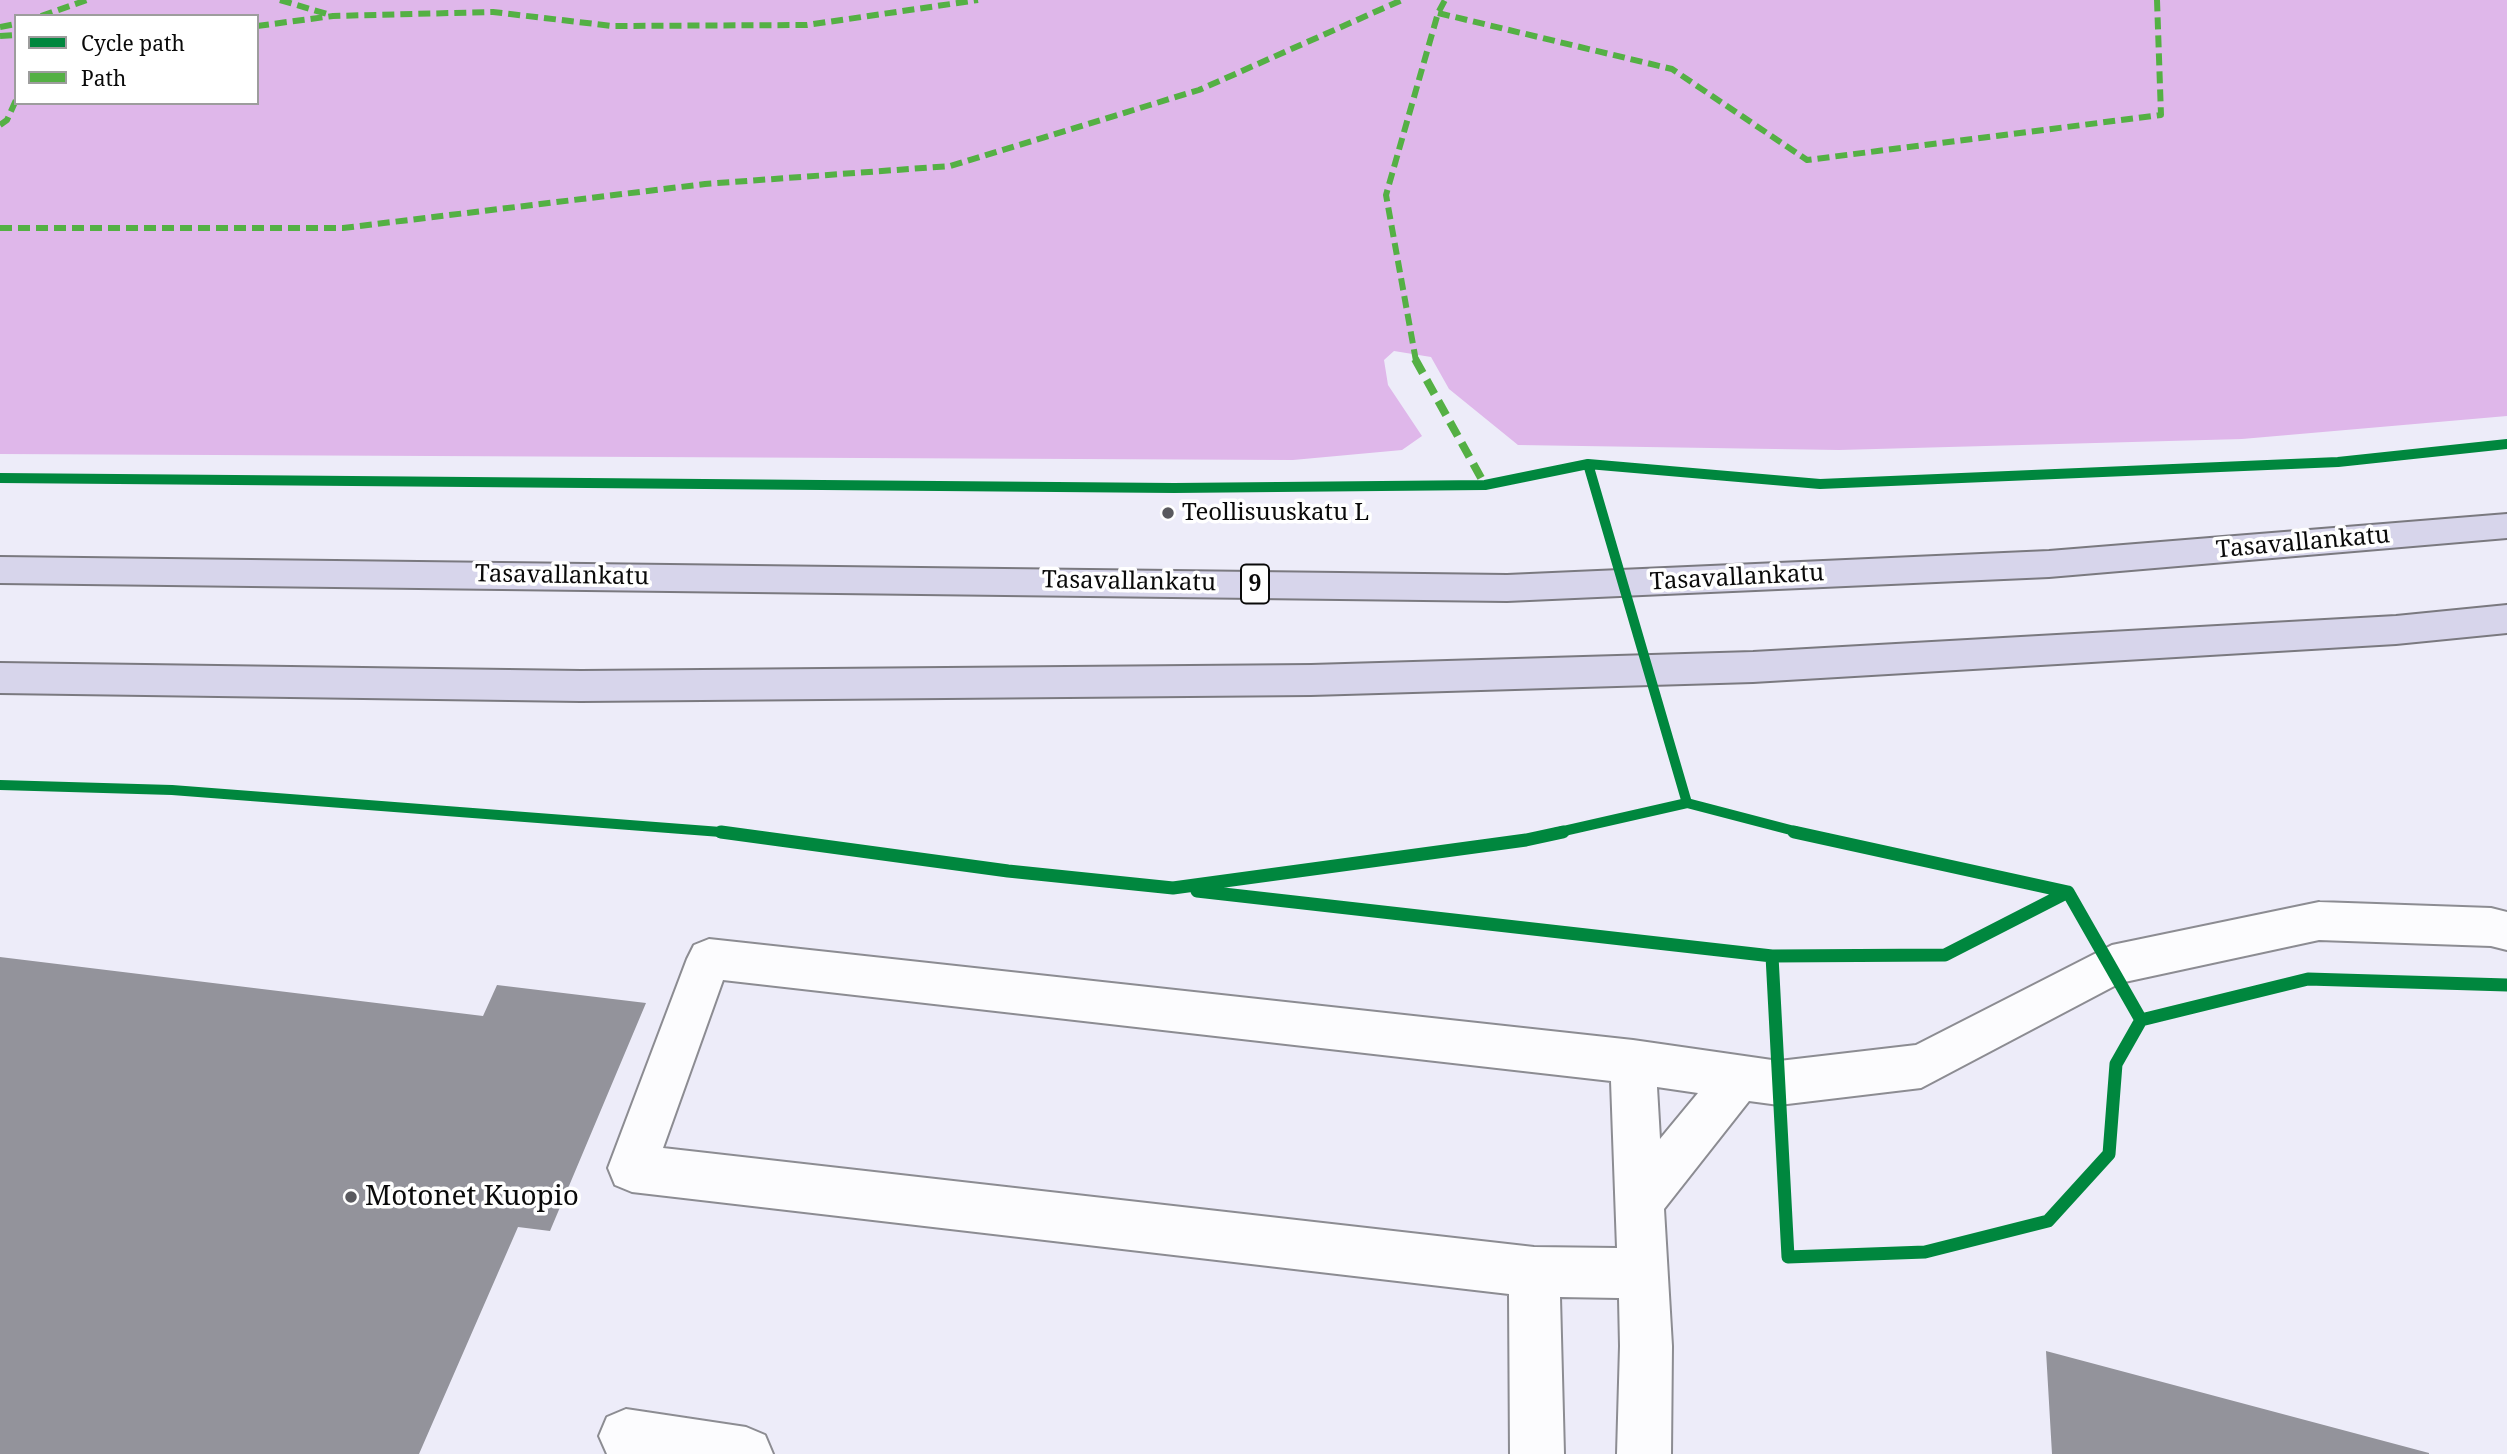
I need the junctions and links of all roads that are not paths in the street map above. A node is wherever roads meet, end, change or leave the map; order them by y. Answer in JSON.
{"nodes":[{"id":1,"x":2507,"y":526,"type":"edge"},
{"id":2,"x":0,"y":570,"type":"edge"},
{"id":3,"x":2507,"y":619,"type":"edge"},
{"id":4,"x":0,"y":678,"type":"edge"},
{"id":5,"x":2507,"y":931,"type":"edge"},
{"id":6,"x":1633,"y":1062,"type":"junction"},
{"id":7,"x":1759,"y":1081,"type":"junction"},
{"id":8,"x":1640,"y":1201,"type":"junction"},
{"id":9,"x":1534,"y":1272,"type":"junction"},
{"id":10,"x":1643,"y":1273,"type":"junction"},
{"id":11,"x":626,"y":1436,"type":"dead end"},
{"id":12,"x":746,"y":1454,"type":"edge"},
{"id":13,"x":1536,"y":1454,"type":"edge"},
{"id":14,"x":1644,"y":1454,"type":"edge"}],
"edges":[{"from":1,"to":2,"type":"main road","name":"Tasavallankatu","number":"9"},
{"from":3,"to":4,"type":"main road"},
{"from":5,"to":7,"type":"street"},
{"from":6,"to":7,"type":"street"},
{"from":6,"to":8,"type":"street"},
{"from":6,"to":9,"type":"street"},
{"from":7,"to":8,"type":"street"},
{"from":8,"to":10,"type":"street"},
{"from":9,"to":10,"type":"street"},
{"from":9,"to":13,"type":"street"},
{"from":10,"to":14,"type":"street"},
{"from":11,"to":12,"type":"street"}]}
